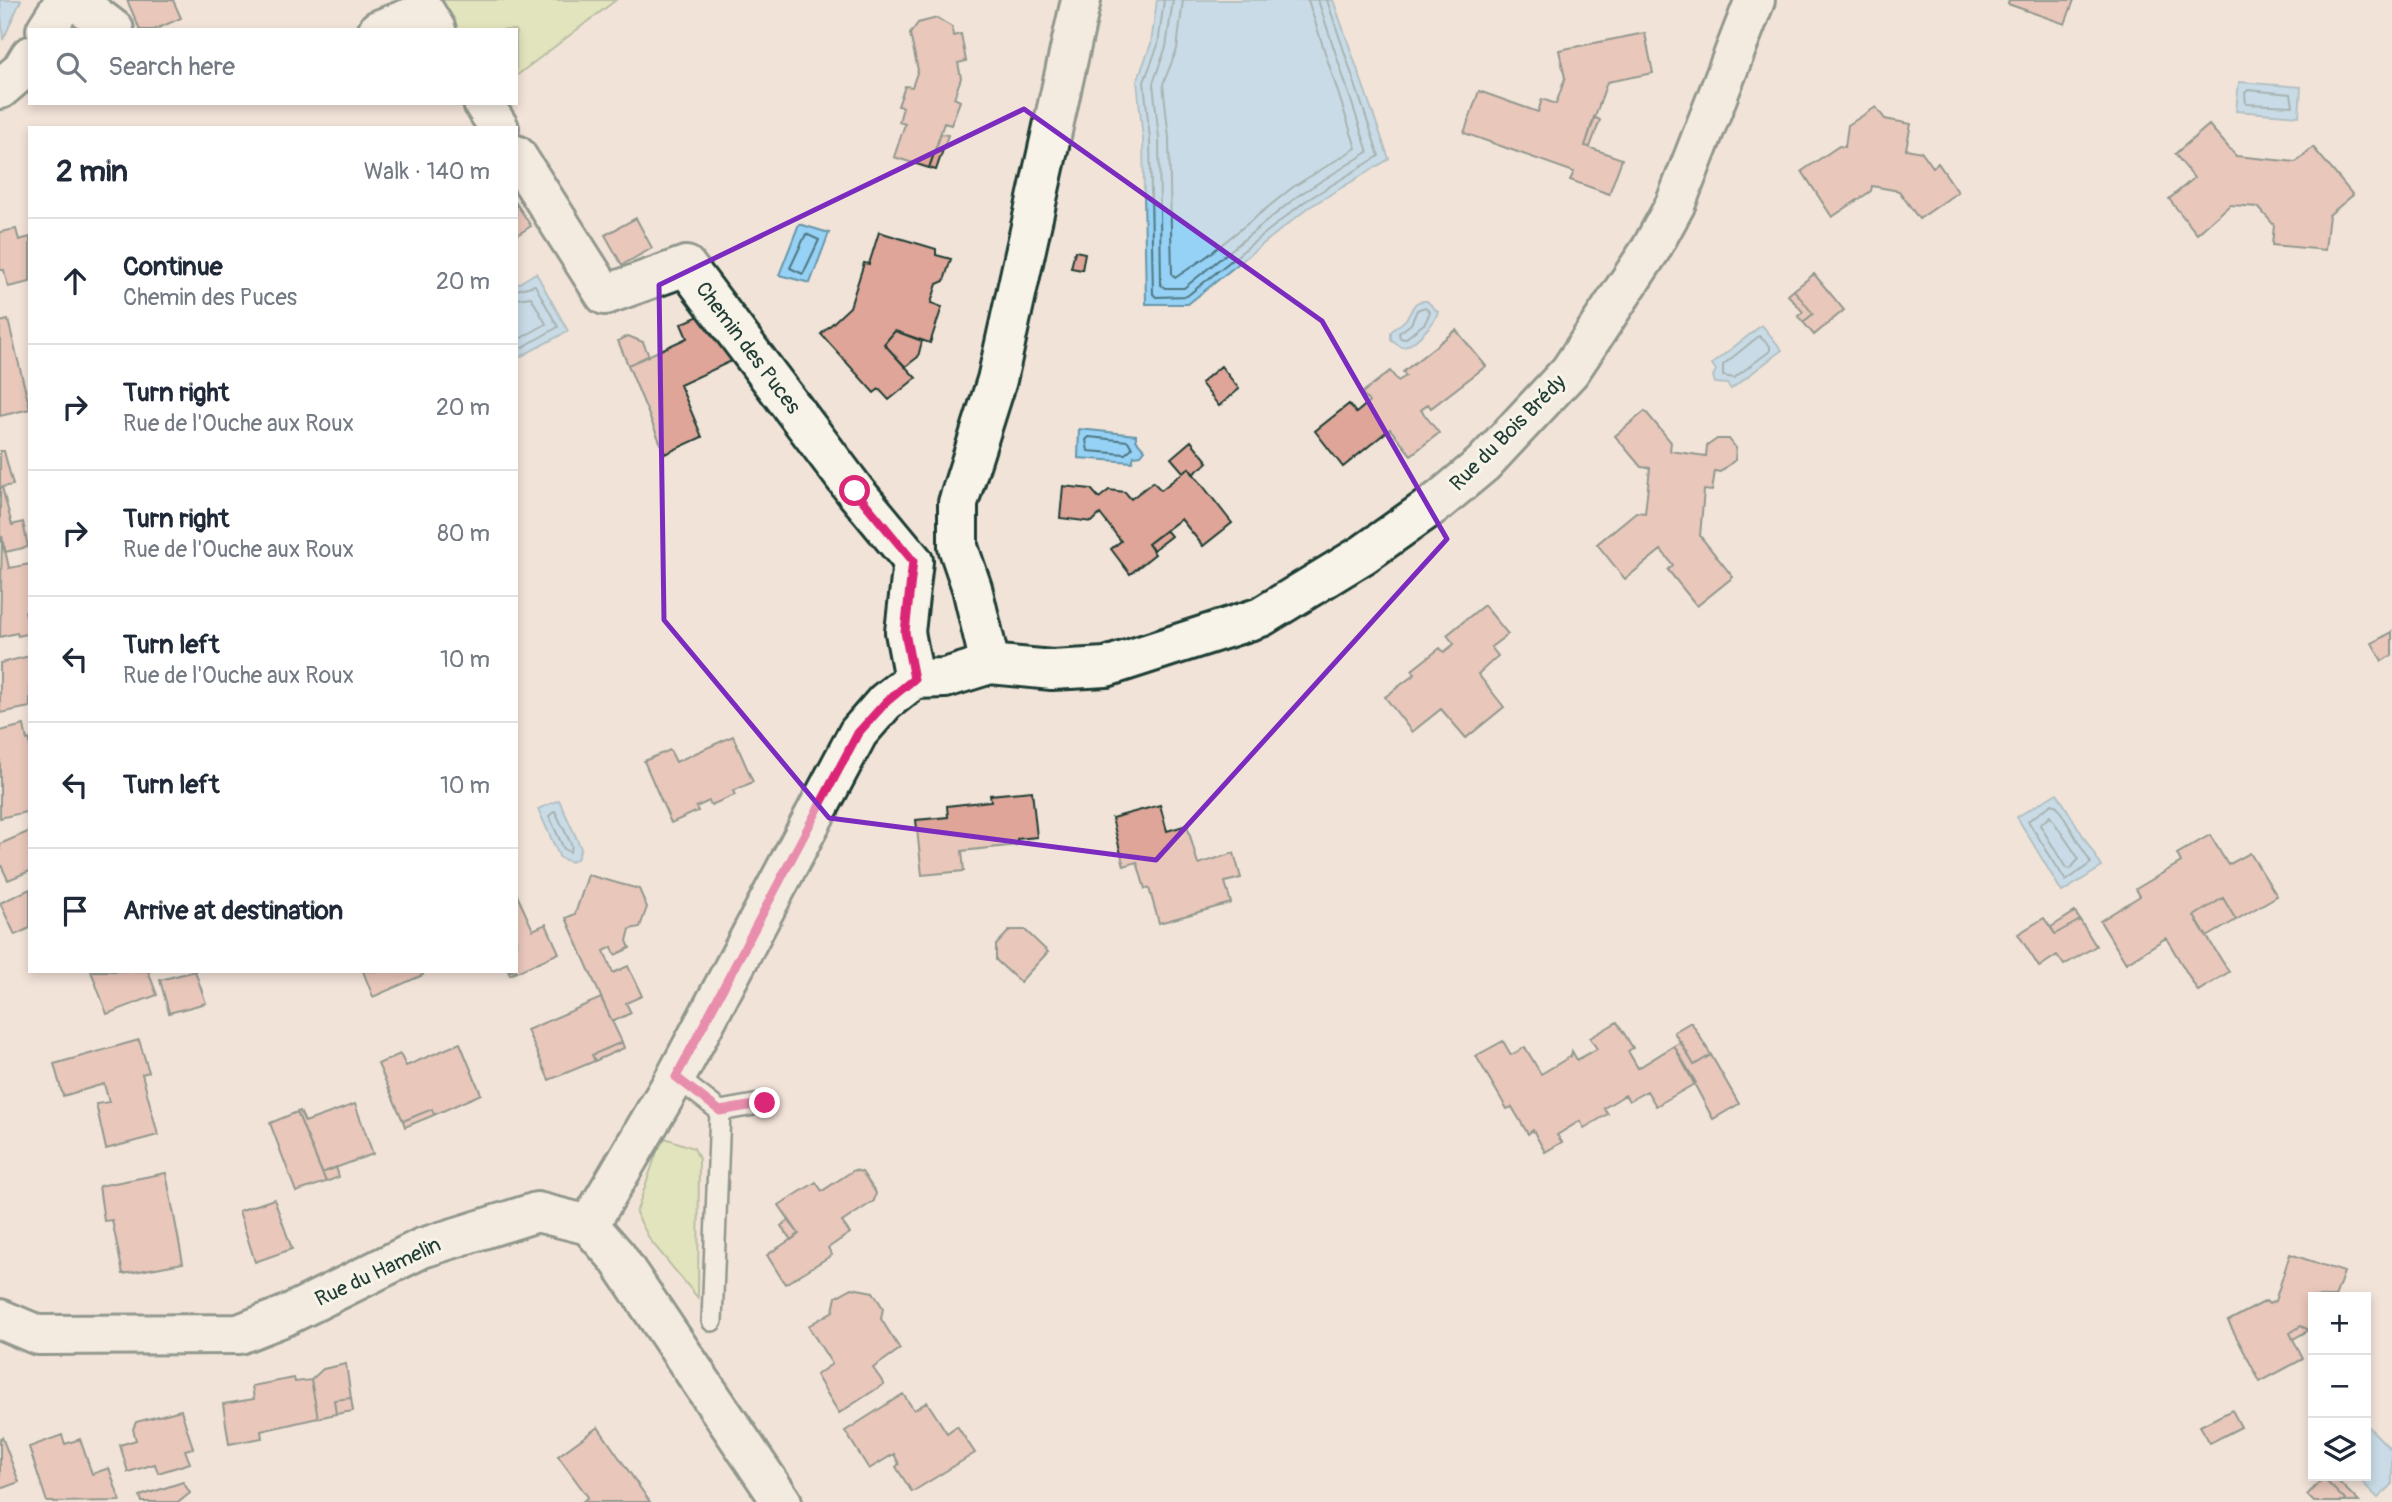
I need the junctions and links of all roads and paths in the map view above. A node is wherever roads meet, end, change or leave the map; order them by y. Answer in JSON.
{"nodes":[{"id":1,"x":65,"y":0,"type":"edge"},
{"id":2,"x":75,"y":0,"type":"edge"},
{"id":3,"x":1081,"y":0,"type":"edge"},
{"id":4,"x":1755,"y":0,"type":"edge"},
{"id":5,"x":47,"y":28,"type":"edge"},
{"id":6,"x":111,"y":28,"type":"edge"},
{"id":7,"x":383,"y":28,"type":"edge"},
{"id":8,"x":435,"y":28,"type":"edge"},
{"id":9,"x":28,"y":60,"type":"edge"},
{"id":10,"x":0,"y":89,"type":"edge"},
{"id":11,"x":484,"y":105,"type":"edge"},
{"id":12,"x":498,"y":126,"type":"edge"},
{"id":13,"x":518,"y":158,"type":"edge"},
{"id":14,"x":990,"y":664,"type":"junction"},
{"id":15,"x":914,"y":679,"type":"junction"},
{"id":16,"x":676,"y":1077,"type":"junction"},
{"id":17,"x":765,"y":1103,"type":"dead end"},
{"id":18,"x":720,"y":1111,"type":"junction"},
{"id":19,"x":589,"y":1225,"type":"junction"},
{"id":20,"x":0,"y":1319,"type":"edge"},
{"id":21,"x":712,"y":1321,"type":"dead end"},
{"id":22,"x":782,"y":1502,"type":"edge"}],
"edges":[{"from":1,"to":5,"type":"street"},
{"from":2,"to":6,"type":"street"},
{"from":3,"to":14,"type":"street"},
{"from":4,"to":14,"type":"street","name":"Rue du Bois Brédy"},
{"from":7,"to":8,"type":"street"},
{"from":9,"to":10,"type":"street"},
{"from":11,"to":12,"type":"street"},
{"from":13,"to":15,"type":"street","name":"Chemin des Puces"},
{"from":14,"to":15,"type":"street","name":"Rue du Bois Brédy"},
{"from":15,"to":16,"type":"street"},
{"from":16,"to":18,"type":"lane"},
{"from":16,"to":19,"type":"street"},
{"from":17,"to":18,"type":"lane"},
{"from":18,"to":21,"type":"lane"},
{"from":19,"to":20,"type":"street","name":"Rue du Hamelin"},
{"from":19,"to":22,"type":"street"}]}
